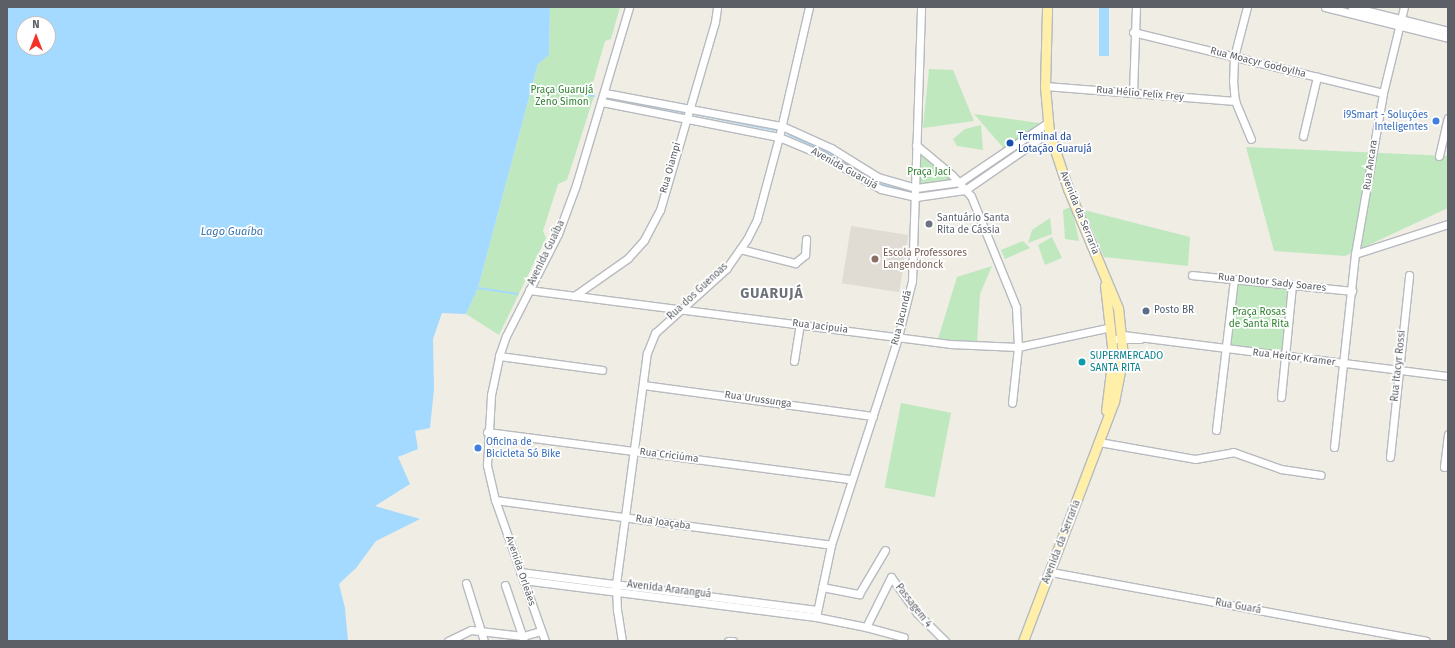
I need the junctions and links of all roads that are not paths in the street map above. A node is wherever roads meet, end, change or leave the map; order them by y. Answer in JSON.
{"nodes":[{"id":1,"x":629,"y":7,"type":"edge"},
{"id":2,"x":717,"y":7,"type":"edge"},
{"id":3,"x":809,"y":7,"type":"edge"},
{"id":4,"x":921,"y":7,"type":"edge"},
{"id":5,"x":1047,"y":7,"type":"edge"},
{"id":6,"x":1136,"y":7,"type":"edge"},
{"id":7,"x":1247,"y":7,"type":"edge"},
{"id":8,"x":1325,"y":7,"type":"edge"},
{"id":9,"x":1352,"y":7,"type":"edge"},
{"id":10,"x":1404,"y":7,"type":"edge"},
{"id":11,"x":1333,"y":8,"type":"edge"},
{"id":12,"x":1400,"y":23,"type":"junction"},
{"id":13,"x":1448,"y":31,"type":"edge"},
{"id":14,"x":1133,"y":32,"type":"junction"},
{"id":15,"x":1448,"y":38,"type":"edge"},
{"id":16,"x":1234,"y":57,"type":"junction"},
{"id":17,"x":1316,"y":77,"type":"junction"},
{"id":18,"x":1045,"y":86,"type":"junction"},
{"id":19,"x":1384,"y":92,"type":"junction"},
{"id":20,"x":1133,"y":93,"type":"junction"},
{"id":21,"x":605,"y":94,"type":"junction"},
{"id":22,"x":1235,"y":101,"type":"junction"},
{"id":23,"x":602,"y":102,"type":"junction"},
{"id":24,"x":688,"y":109,"type":"junction"},
{"id":25,"x":685,"y":118,"type":"junction"},
{"id":26,"x":1448,"y":118,"type":"edge"},
{"id":27,"x":782,"y":126,"type":"junction"},
{"id":28,"x":1048,"y":127,"type":"junction"},
{"id":29,"x":1303,"y":136,"type":"dead end"},
{"id":30,"x":779,"y":137,"type":"junction"},
{"id":31,"x":1250,"y":139,"type":"dead end"},
{"id":32,"x":916,"y":145,"type":"junction"},
{"id":33,"x":1440,"y":156,"type":"dead end"},
{"id":34,"x":960,"y":182,"type":"junction"},
{"id":35,"x":916,"y":188,"type":"junction"},
{"id":36,"x":965,"y":190,"type":"junction"},
{"id":37,"x":916,"y":198,"type":"junction"},
{"id":38,"x":1448,"y":224,"type":"edge"},
{"id":39,"x":806,"y":239,"type":"dead end"},
{"id":40,"x":740,"y":249,"type":"junction"},
{"id":41,"x":1355,"y":254,"type":"junction"},
{"id":42,"x":1192,"y":274,"type":"dead end"},
{"id":43,"x":1104,"y":275,"type":"junction"},
{"id":44,"x":1410,"y":275,"type":"dead end"},
{"id":45,"x":1234,"y":279,"type":"junction"},
{"id":46,"x":1292,"y":285,"type":"junction"},
{"id":47,"x":529,"y":290,"type":"junction"},
{"id":48,"x":1352,"y":291,"type":"junction"},
{"id":49,"x":574,"y":296,"type":"junction"},
{"id":50,"x":1118,"y":308,"type":"junction"},
{"id":51,"x":678,"y":309,"type":"junction"},
{"id":52,"x":1108,"y":311,"type":"junction"},
{"id":53,"x":800,"y":325,"type":"junction"},
{"id":54,"x":1111,"y":327,"type":"junction"},
{"id":55,"x":898,"y":338,"type":"junction"},
{"id":56,"x":1123,"y":338,"type":"junction"},
{"id":57,"x":1112,"y":339,"type":"junction"},
{"id":58,"x":1018,"y":347,"type":"junction"},
{"id":59,"x":1225,"y":349,"type":"junction"},
{"id":60,"x":499,"y":356,"type":"junction"},
{"id":61,"x":1285,"y":356,"type":"junction"},
{"id":62,"x":794,"y":361,"type":"dead end"},
{"id":63,"x":1343,"y":364,"type":"junction"},
{"id":64,"x":602,"y":370,"type":"dead end"},
{"id":65,"x":1398,"y":370,"type":"junction"},
{"id":66,"x":1448,"y":376,"type":"edge"},
{"id":67,"x":643,"y":385,"type":"junction"},
{"id":68,"x":1280,"y":397,"type":"dead end"},
{"id":69,"x":1012,"y":403,"type":"dead end"},
{"id":70,"x":873,"y":416,"type":"junction"},
{"id":71,"x":1216,"y":430,"type":"dead end"},
{"id":72,"x":487,"y":432,"type":"junction"},
{"id":73,"x":1448,"y":434,"type":"edge"},
{"id":74,"x":1099,"y":442,"type":"junction"},
{"id":75,"x":1334,"y":448,"type":"dead end"},
{"id":76,"x":635,"y":451,"type":"junction"},
{"id":77,"x":1390,"y":457,"type":"dead end"},
{"id":78,"x":1444,"y":467,"type":"dead end"},
{"id":79,"x":1321,"y":475,"type":"dead end"},
{"id":80,"x":851,"y":479,"type":"junction"},
{"id":81,"x":495,"y":500,"type":"junction"},
{"id":82,"x":626,"y":518,"type":"junction"},
{"id":83,"x":832,"y":545,"type":"junction"},
{"id":84,"x":884,"y":550,"type":"dead end"},
{"id":85,"x":520,"y":572,"type":"junction"},
{"id":86,"x":1051,"y":572,"type":"junction"},
{"id":87,"x":523,"y":580,"type":"junction"},
{"id":88,"x":466,"y":582,"type":"dead end"},
{"id":89,"x":505,"y":585,"type":"dead end"},
{"id":90,"x":616,"y":587,"type":"junction"},
{"id":91,"x":822,"y":587,"type":"junction"},
{"id":92,"x":817,"y":614,"type":"junction"},
{"id":93,"x":866,"y":627,"type":"junction"},
{"id":94,"x":481,"y":631,"type":"junction"},
{"id":95,"x":541,"y":631,"type":"junction"},
{"id":96,"x":904,"y":637,"type":"dead end"},
{"id":97,"x":523,"y":639,"type":"edge"},
{"id":98,"x":448,"y":641,"type":"edge"},
{"id":99,"x":484,"y":641,"type":"edge"},
{"id":100,"x":545,"y":641,"type":"edge"},
{"id":101,"x":622,"y":641,"type":"edge"},
{"id":102,"x":728,"y":641,"type":"edge"},
{"id":103,"x":733,"y":641,"type":"edge"},
{"id":104,"x":945,"y":641,"type":"edge"},
{"id":105,"x":1023,"y":641,"type":"edge"},
{"id":106,"x":1426,"y":641,"type":"edge"}],
"edges":[{"from":1,"to":21,"type":"street","name":"Avenida Guaíba"},
{"from":2,"to":24,"type":"street","name":"Rua Oiampi"},
{"from":3,"to":27,"type":"street","name":"Rua dos Guenoas"},
{"from":4,"to":32,"type":"street","name":"Rua Jacundá"},
{"from":5,"to":18,"type":"main road","name":"Avenida da Serraria"},
{"from":6,"to":14,"type":"street"},
{"from":7,"to":16,"type":"street"},
{"from":8,"to":11,"type":"street"},
{"from":9,"to":12,"type":"street"},
{"from":10,"to":12,"type":"street","name":"Rua Ancara"},
{"from":11,"to":12,"type":"street"},
{"from":12,"to":13,"type":"street"},
{"from":12,"to":15,"type":"street"},
{"from":12,"to":19,"type":"street","name":"Rua Ancara"},
{"from":14,"to":16,"type":"street","name":"Rua Moacyr Godoylha"},
{"from":14,"to":20,"type":"street"},
{"from":16,"to":17,"type":"street","name":"Rua Moacyr Godoylha"},
{"from":16,"to":22,"type":"street"},
{"from":17,"to":19,"type":"street","name":"Rua Moacyr Godoylha"},
{"from":17,"to":29,"type":"street"},
{"from":18,"to":20,"type":"street","name":"Rua Hélio Felix Frey"},
{"from":18,"to":28,"type":"main road","name":"Avenida da Serraria"},
{"from":19,"to":41,"type":"street","name":"Rua Ancara"},
{"from":20,"to":22,"type":"street","name":"Rua Hélio Felix Frey"},
{"from":21,"to":23,"type":"street","name":"Avenida Guaíba"},
{"from":21,"to":24,"type":"street","name":"Avenida Guarujá"},
{"from":22,"to":31,"type":"street"},
{"from":23,"to":25,"type":"street","name":"Avenida Guarujá"},
{"from":23,"to":47,"type":"street","name":"Avenida Guaíba"},
{"from":24,"to":25,"type":"street","name":"Rua Oiampi"},
{"from":24,"to":27,"type":"street","name":"Avenida Guarujá"},
{"from":25,"to":30,"type":"street","name":"Avenida Guarujá"},
{"from":25,"to":49,"type":"street","name":"Rua Oiampi"},
{"from":26,"to":33,"type":"street"},
{"from":27,"to":30,"type":"street","name":"Rua dos Guenoas"},
{"from":27,"to":35,"type":"street","name":"Avenida Guarujá"},
{"from":28,"to":34,"type":"street","name":"Avenida Guarujá"},
{"from":28,"to":36,"type":"street","name":"Avenida Guarujá"},
{"from":28,"to":43,"type":"main road","name":"Avenida da Serraria"},
{"from":30,"to":37,"type":"street","name":"Avenida Guarujá"},
{"from":30,"to":40,"type":"street","name":"Rua dos Guenoas"},
{"from":32,"to":34,"type":"street"},
{"from":32,"to":35,"type":"street","name":"Rua Jacundá"},
{"from":34,"to":35,"type":"street","name":"Avenida Guarujá"},
{"from":34,"to":36,"type":"street"},
{"from":35,"to":37,"type":"street","name":"Rua Jacundá"},
{"from":36,"to":37,"type":"street","name":"Avenida Guarujá"},
{"from":36,"to":58,"type":"street"},
{"from":37,"to":55,"type":"street","name":"Rua Jacundá"},
{"from":38,"to":41,"type":"street"},
{"from":39,"to":40,"type":"street"},
{"from":40,"to":51,"type":"street","name":"Rua dos Guenoas"},
{"from":41,"to":48,"type":"street","name":"Rua Ancara"},
{"from":42,"to":45,"type":"street","name":"Rua Doutor Sady Soares"},
{"from":43,"to":50,"type":"main road","name":"Avenida da Serraria"},
{"from":43,"to":52,"type":"main road","name":"Avenida da Serraria"},
{"from":44,"to":65,"type":"street","name":"Rua Itacyr Rossi"},
{"from":45,"to":46,"type":"street","name":"Rua Doutor Sady Soares"},
{"from":45,"to":59,"type":"street"},
{"from":46,"to":48,"type":"street","name":"Rua Doutor Sady Soares"},
{"from":46,"to":61,"type":"street"},
{"from":47,"to":49,"type":"street","name":"Rua Jacipuia"},
{"from":47,"to":60,"type":"street","name":"Avenida Guaíba"},
{"from":48,"to":63,"type":"street","name":"Rua Ancara"},
{"from":49,"to":51,"type":"street","name":"Rua Jacipuia"},
{"from":50,"to":52,"type":"main road"},
{"from":50,"to":56,"type":"main road","name":"Avenida da Serraria"},
{"from":51,"to":53,"type":"street","name":"Rua Jacipuia"},
{"from":51,"to":67,"type":"street","name":"Rua dos Guenoas"},
{"from":52,"to":54,"type":"main road","name":"Avenida da Serraria"},
{"from":53,"to":55,"type":"street","name":"Rua Jacipuia"},
{"from":53,"to":62,"type":"street"},
{"from":54,"to":57,"type":"main road","name":"Avenida da Serraria"},
{"from":54,"to":58,"type":"street","name":"Rua Jacipuia"},
{"from":55,"to":58,"type":"street","name":"Rua Jacipuia"},
{"from":55,"to":70,"type":"street","name":"Rua Jacundá"},
{"from":56,"to":57,"type":"street","name":"Rua Heitor Kramer"},
{"from":56,"to":59,"type":"street","name":"Rua Heitor Kramer"},
{"from":56,"to":74,"type":"main road","name":"Avenida da Serraria"},
{"from":57,"to":74,"type":"main road","name":"Avenida da Serraria"},
{"from":58,"to":69,"type":"street"},
{"from":59,"to":61,"type":"street","name":"Rua Heitor Kramer"},
{"from":59,"to":71,"type":"street"},
{"from":60,"to":64,"type":"street"},
{"from":60,"to":72,"type":"street","name":"Avenida Guaíba"},
{"from":61,"to":63,"type":"street","name":"Rua Heitor Kramer"},
{"from":61,"to":68,"type":"street"},
{"from":63,"to":65,"type":"street","name":"Rua Heitor Kramer"},
{"from":63,"to":75,"type":"street","name":"Rua Ancara"},
{"from":65,"to":66,"type":"street","name":"Rua Heitor Kramer"},
{"from":65,"to":77,"type":"street","name":"Rua Itacyr Rossi"},
{"from":67,"to":70,"type":"street","name":"Rua Urussunga"},
{"from":67,"to":76,"type":"street","name":"Rua dos Guenoas"},
{"from":70,"to":80,"type":"street","name":"Rua Jacundá"},
{"from":72,"to":76,"type":"street","name":"Rua Criciúma"},
{"from":72,"to":81,"type":"street","name":"Avenida Guaíba"},
{"from":73,"to":78,"type":"street"},
{"from":74,"to":79,"type":"street"},
{"from":74,"to":86,"type":"main road","name":"Avenida da Serraria"},
{"from":76,"to":80,"type":"street","name":"Rua Criciúma"},
{"from":76,"to":82,"type":"street","name":"Rua dos Guenoas"},
{"from":80,"to":83,"type":"street","name":"Rua Jacundá"},
{"from":81,"to":82,"type":"street","name":"Rua Joaçaba"},
{"from":81,"to":85,"type":"street","name":"Avenida Orleães"},
{"from":82,"to":83,"type":"street","name":"Rua Joaçaba"},
{"from":82,"to":90,"type":"street","name":"Rua dos Guenoas"},
{"from":83,"to":91,"type":"street","name":"Rua Jacundá"},
{"from":84,"to":91,"type":"street"},
{"from":85,"to":87,"type":"street","name":"Avenida Orleães"},
{"from":85,"to":90,"type":"street","name":"Avenida Araranguá"},
{"from":86,"to":105,"type":"main road","name":"Avenida da Serraria"},
{"from":86,"to":106,"type":"street","name":"Rua Guará"},
{"from":87,"to":90,"type":"street","name":"Avenida Araranguá"},
{"from":87,"to":95,"type":"street","name":"Avenida Orleães"},
{"from":88,"to":94,"type":"street"},
{"from":89,"to":97,"type":"street"},
{"from":90,"to":92,"type":"street","name":"Avenida Araranguá"},
{"from":90,"to":101,"type":"street","name":"Rua dos Guenoas"},
{"from":91,"to":92,"type":"street","name":"Rua Jacundá"},
{"from":92,"to":93,"type":"street"},
{"from":93,"to":96,"type":"street"},
{"from":93,"to":104,"type":"street","name":"Passagem 4"},
{"from":94,"to":97,"type":"street"},
{"from":94,"to":98,"type":"street"},
{"from":94,"to":99,"type":"street"},
{"from":95,"to":97,"type":"street"},
{"from":95,"to":100,"type":"street","name":"Avenida Orleães"},
{"from":102,"to":103,"type":"street"}]}
